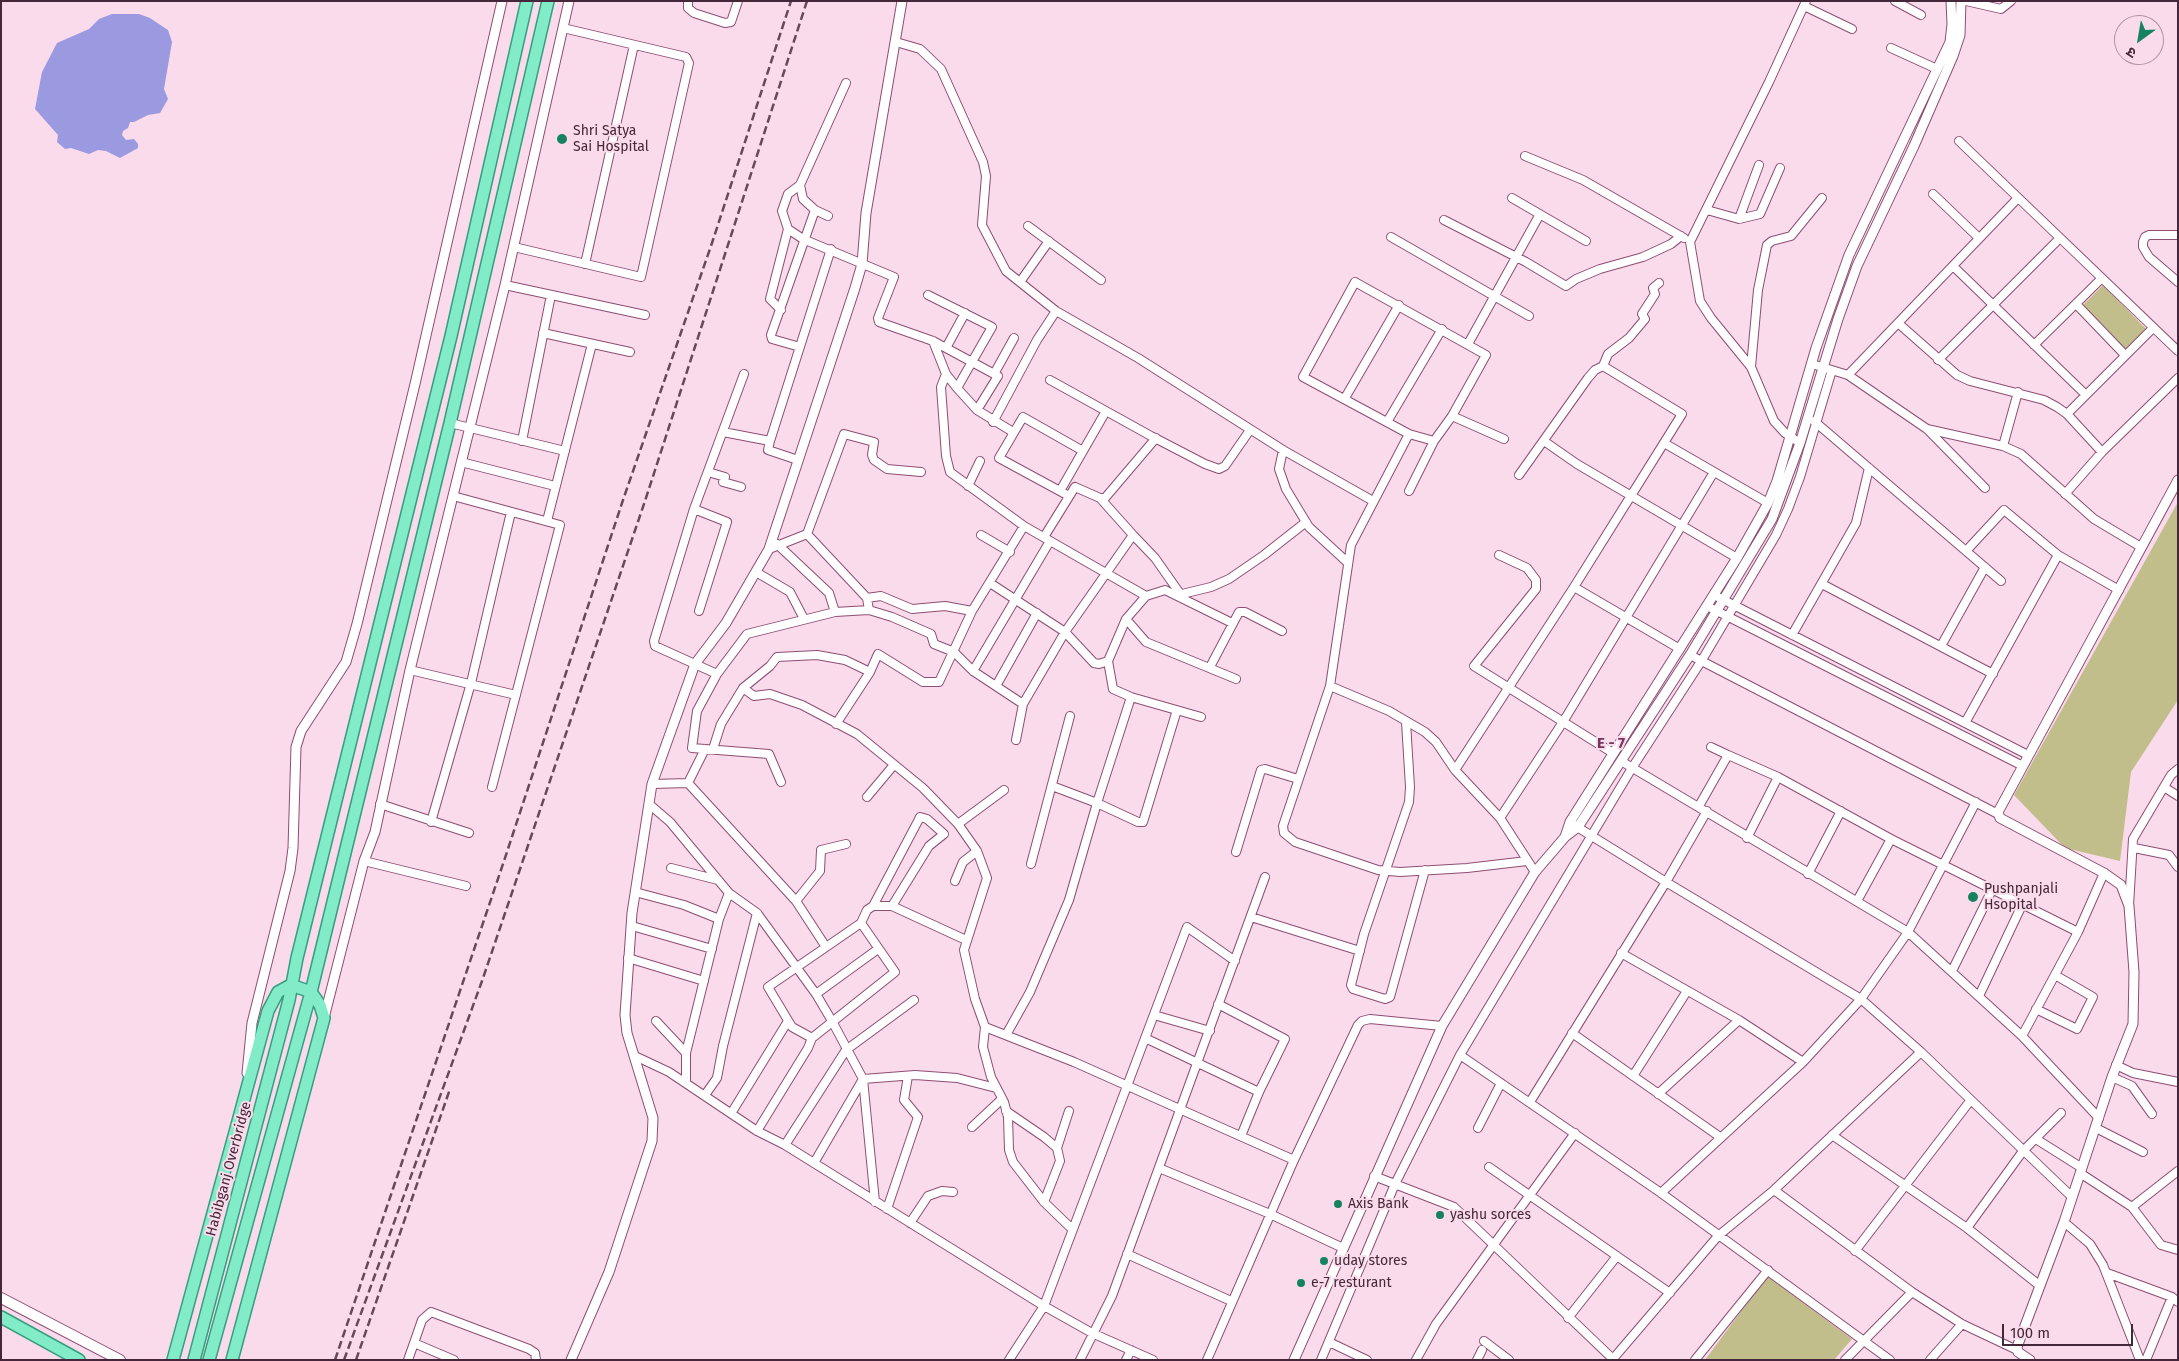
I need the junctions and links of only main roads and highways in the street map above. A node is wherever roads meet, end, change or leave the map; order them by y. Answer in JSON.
{"nodes":[{"id":1,"x":527,"y":1,"type":"edge"},
{"id":2,"x":548,"y":1,"type":"edge"},
{"id":3,"x":291,"y":985,"type":"junction"},
{"id":4,"x":311,"y":992,"type":"junction"},
{"id":5,"x":1,"y":1298,"type":"edge"},
{"id":6,"x":1,"y":1311,"type":"edge"},
{"id":7,"x":1,"y":1317,"type":"edge"},
{"id":8,"x":80,"y":1360,"type":"edge"},
{"id":9,"x":84,"y":1360,"type":"edge"},
{"id":10,"x":120,"y":1360,"type":"edge"},
{"id":11,"x":173,"y":1360,"type":"edge"},
{"id":12,"x":194,"y":1360,"type":"edge"},
{"id":13,"x":209,"y":1360,"type":"edge"},
{"id":14,"x":232,"y":1360,"type":"edge"}],
"edges":[{"from":1,"to":3,"type":"main road","name":"Habibganj Overbridge"},
{"from":2,"to":4,"type":"main road"},
{"from":3,"to":4,"type":"main road"},
{"from":3,"to":11,"type":"main road"},
{"from":3,"to":12,"type":"main road","name":"Habibganj Overbridge"},
{"from":4,"to":13,"type":"main road"},
{"from":4,"to":14,"type":"main road"},
{"from":5,"to":10,"type":"main road"},
{"from":6,"to":9,"type":"main road"},
{"from":7,"to":8,"type":"main road"}]}
